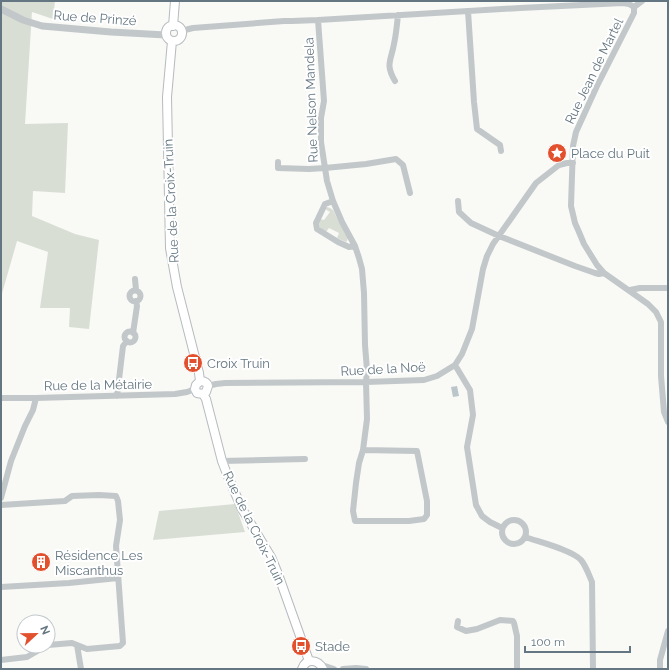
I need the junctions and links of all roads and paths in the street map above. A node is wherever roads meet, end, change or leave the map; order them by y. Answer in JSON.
{"nodes":[{"id":1,"x":175,"y":1,"type":"edge"},
{"id":2,"x":642,"y":1,"type":"edge"},
{"id":3,"x":634,"y":7,"type":"junction"},
{"id":4,"x":1,"y":10,"type":"edge"},
{"id":5,"x":468,"y":11,"type":"junction"},
{"id":6,"x":398,"y":15,"type":"junction"},
{"id":7,"x":318,"y":20,"type":"junction"},
{"id":8,"x":173,"y":26,"type":"junction"},
{"id":9,"x":181,"y":31,"type":"junction"},
{"id":10,"x":169,"y":38,"type":"junction"},
{"id":11,"x":395,"y":81,"type":"dead end"},
{"id":12,"x":501,"y":151,"type":"dead end"},
{"id":13,"x":278,"y":162,"type":"dead end"},
{"id":14,"x":573,"y":163,"type":"junction"},
{"id":15,"x":324,"y":168,"type":"junction"},
{"id":16,"x":410,"y":193,"type":"dead end"},
{"id":17,"x":333,"y":201,"type":"junction"},
{"id":18,"x":458,"y":201,"type":"dead end"},
{"id":19,"x":498,"y":236,"type":"junction"},
{"id":20,"x":355,"y":246,"type":"junction"},
{"id":21,"x":604,"y":273,"type":"junction"},
{"id":22,"x":135,"y":279,"type":"dead end"},
{"id":23,"x":668,"y":288,"type":"edge"},
{"id":24,"x":630,"y":290,"type":"junction"},
{"id":25,"x":455,"y":365,"type":"junction"},
{"id":26,"x":200,"y":381,"type":"junction"},
{"id":27,"x":366,"y":382,"type":"junction"},
{"id":28,"x":208,"y":386,"type":"junction"},
{"id":29,"x":195,"y":389,"type":"junction"},
{"id":30,"x":203,"y":394,"type":"junction"},
{"id":31,"x":117,"y":396,"type":"junction"},
{"id":32,"x":1,"y":398,"type":"edge"},
{"id":33,"x":36,"y":398,"type":"junction"},
{"id":34,"x":668,"y":422,"type":"edge"},
{"id":35,"x":363,"y":450,"type":"junction"},
{"id":36,"x":305,"y":459,"type":"dead end"},
{"id":37,"x":222,"y":461,"type":"junction"},
{"id":38,"x":1,"y":498,"type":"edge"},
{"id":39,"x":1,"y":505,"type":"edge"},
{"id":40,"x":502,"y":528,"type":"junction"},
{"id":41,"x":525,"y":537,"type":"junction"},
{"id":42,"x":118,"y":578,"type":"junction"},
{"id":43,"x":1,"y":587,"type":"edge"},
{"id":44,"x":458,"y":621,"type":"dead end"},
{"id":45,"x":668,"y":631,"type":"edge"},
{"id":46,"x":56,"y":645,"type":"edge"},
{"id":47,"x":77,"y":645,"type":"junction"},
{"id":48,"x":32,"y":654,"type":"edge"},
{"id":49,"x":1,"y":660,"type":"edge"},
{"id":50,"x":309,"y":661,"type":"junction"},
{"id":51,"x":321,"y":666,"type":"edge"},
{"id":52,"x":81,"y":669,"type":"edge"},
{"id":53,"x":302,"y":669,"type":"edge"},
{"id":54,"x":334,"y":669,"type":"edge"},
{"id":55,"x":343,"y":669,"type":"edge"},
{"id":56,"x":366,"y":669,"type":"edge"},
{"id":57,"x":517,"y":669,"type":"edge"},
{"id":58,"x":593,"y":669,"type":"edge"},
{"id":59,"x":660,"y":669,"type":"edge"}],
"edges":[{"from":1,"to":8,"type":"main road"},
{"from":2,"to":3,"type":"street"},
{"from":3,"to":5,"type":"street"},
{"from":3,"to":14,"type":"street","name":"Rue Jean de Martel"},
{"from":4,"to":10,"type":"street","name":"Rue de Prinzé"},
{"from":5,"to":6,"type":"street"},
{"from":5,"to":12,"type":"street"},
{"from":6,"to":7,"type":"street"},
{"from":6,"to":11,"type":"street"},
{"from":7,"to":9,"type":"street"},
{"from":7,"to":15,"type":"street","name":"Rue Nelson Mandela"},
{"from":8,"to":9,"type":"main road"},
{"from":8,"to":10,"type":"main road"},
{"from":9,"to":10,"type":"main road"},
{"from":10,"to":26,"type":"main road","name":"Rue de la Croix-Truin"},
{"from":13,"to":15,"type":"street"},
{"from":14,"to":19,"type":"street","name":"Rue de la Noë"},
{"from":14,"to":21,"type":"street","name":"Rue Jean de Martel"},
{"from":15,"to":16,"type":"street"},
{"from":15,"to":17,"type":"street","name":"Rue Nelson Mandela"},
{"from":17,"to":20,"type":"street","name":"Rue Nelson Mandela"},
{"from":17,"to":20,"type":"street"},
{"from":18,"to":19,"type":"street"},
{"from":19,"to":21,"type":"street"},
{"from":19,"to":25,"type":"street","name":"Rue de la Noë"},
{"from":20,"to":27,"type":"street","name":"Rue Nelson Mandela"},
{"from":21,"to":24,"type":"street","name":"Rue Jean de Martel"},
{"from":22,"to":31,"type":"street"},
{"from":23,"to":24,"type":"street"},
{"from":24,"to":34,"type":"street","name":"Rue Jean de Martel"},
{"from":25,"to":27,"type":"street","name":"Rue de la Noë"},
{"from":25,"to":40,"type":"street"},
{"from":26,"to":28,"type":"main road"},
{"from":26,"to":29,"type":"main road"},
{"from":27,"to":28,"type":"street","name":"Rue de la Noë"},
{"from":27,"to":35,"type":"street","name":"Rue Nelson Mandela"},
{"from":28,"to":30,"type":"main road"},
{"from":29,"to":30,"type":"main road"},
{"from":29,"to":31,"type":"street","name":"Rue de la Métairie"},
{"from":30,"to":37,"type":"main road","name":"Rue de la Croix-Truin"},
{"from":31,"to":33,"type":"street","name":"Rue de la Métairie"},
{"from":32,"to":33,"type":"street","name":"Rue de la Métairie"},
{"from":33,"to":38,"type":"street"},
{"from":35,"to":35,"type":"street","name":"Rue Nelson Mandela"},
{"from":36,"to":37,"type":"street"},
{"from":37,"to":50,"type":"main road","name":"Rue de la Croix-Truin"},
{"from":39,"to":42,"type":"street"},
{"from":40,"to":41,"type":"street"},
{"from":40,"to":41,"type":"street"},
{"from":41,"to":58,"type":"street"},
{"from":42,"to":43,"type":"street"},
{"from":42,"to":47,"type":"street"},
{"from":44,"to":57,"type":"street"},
{"from":45,"to":59,"type":"street"},
{"from":46,"to":47,"type":"street"},
{"from":47,"to":52,"type":"street"},
{"from":48,"to":49,"type":"street"},
{"from":50,"to":51,"type":"main road"},
{"from":50,"to":53,"type":"main road"},
{"from":51,"to":54,"type":"street"},
{"from":55,"to":56,"type":"street"}]}
